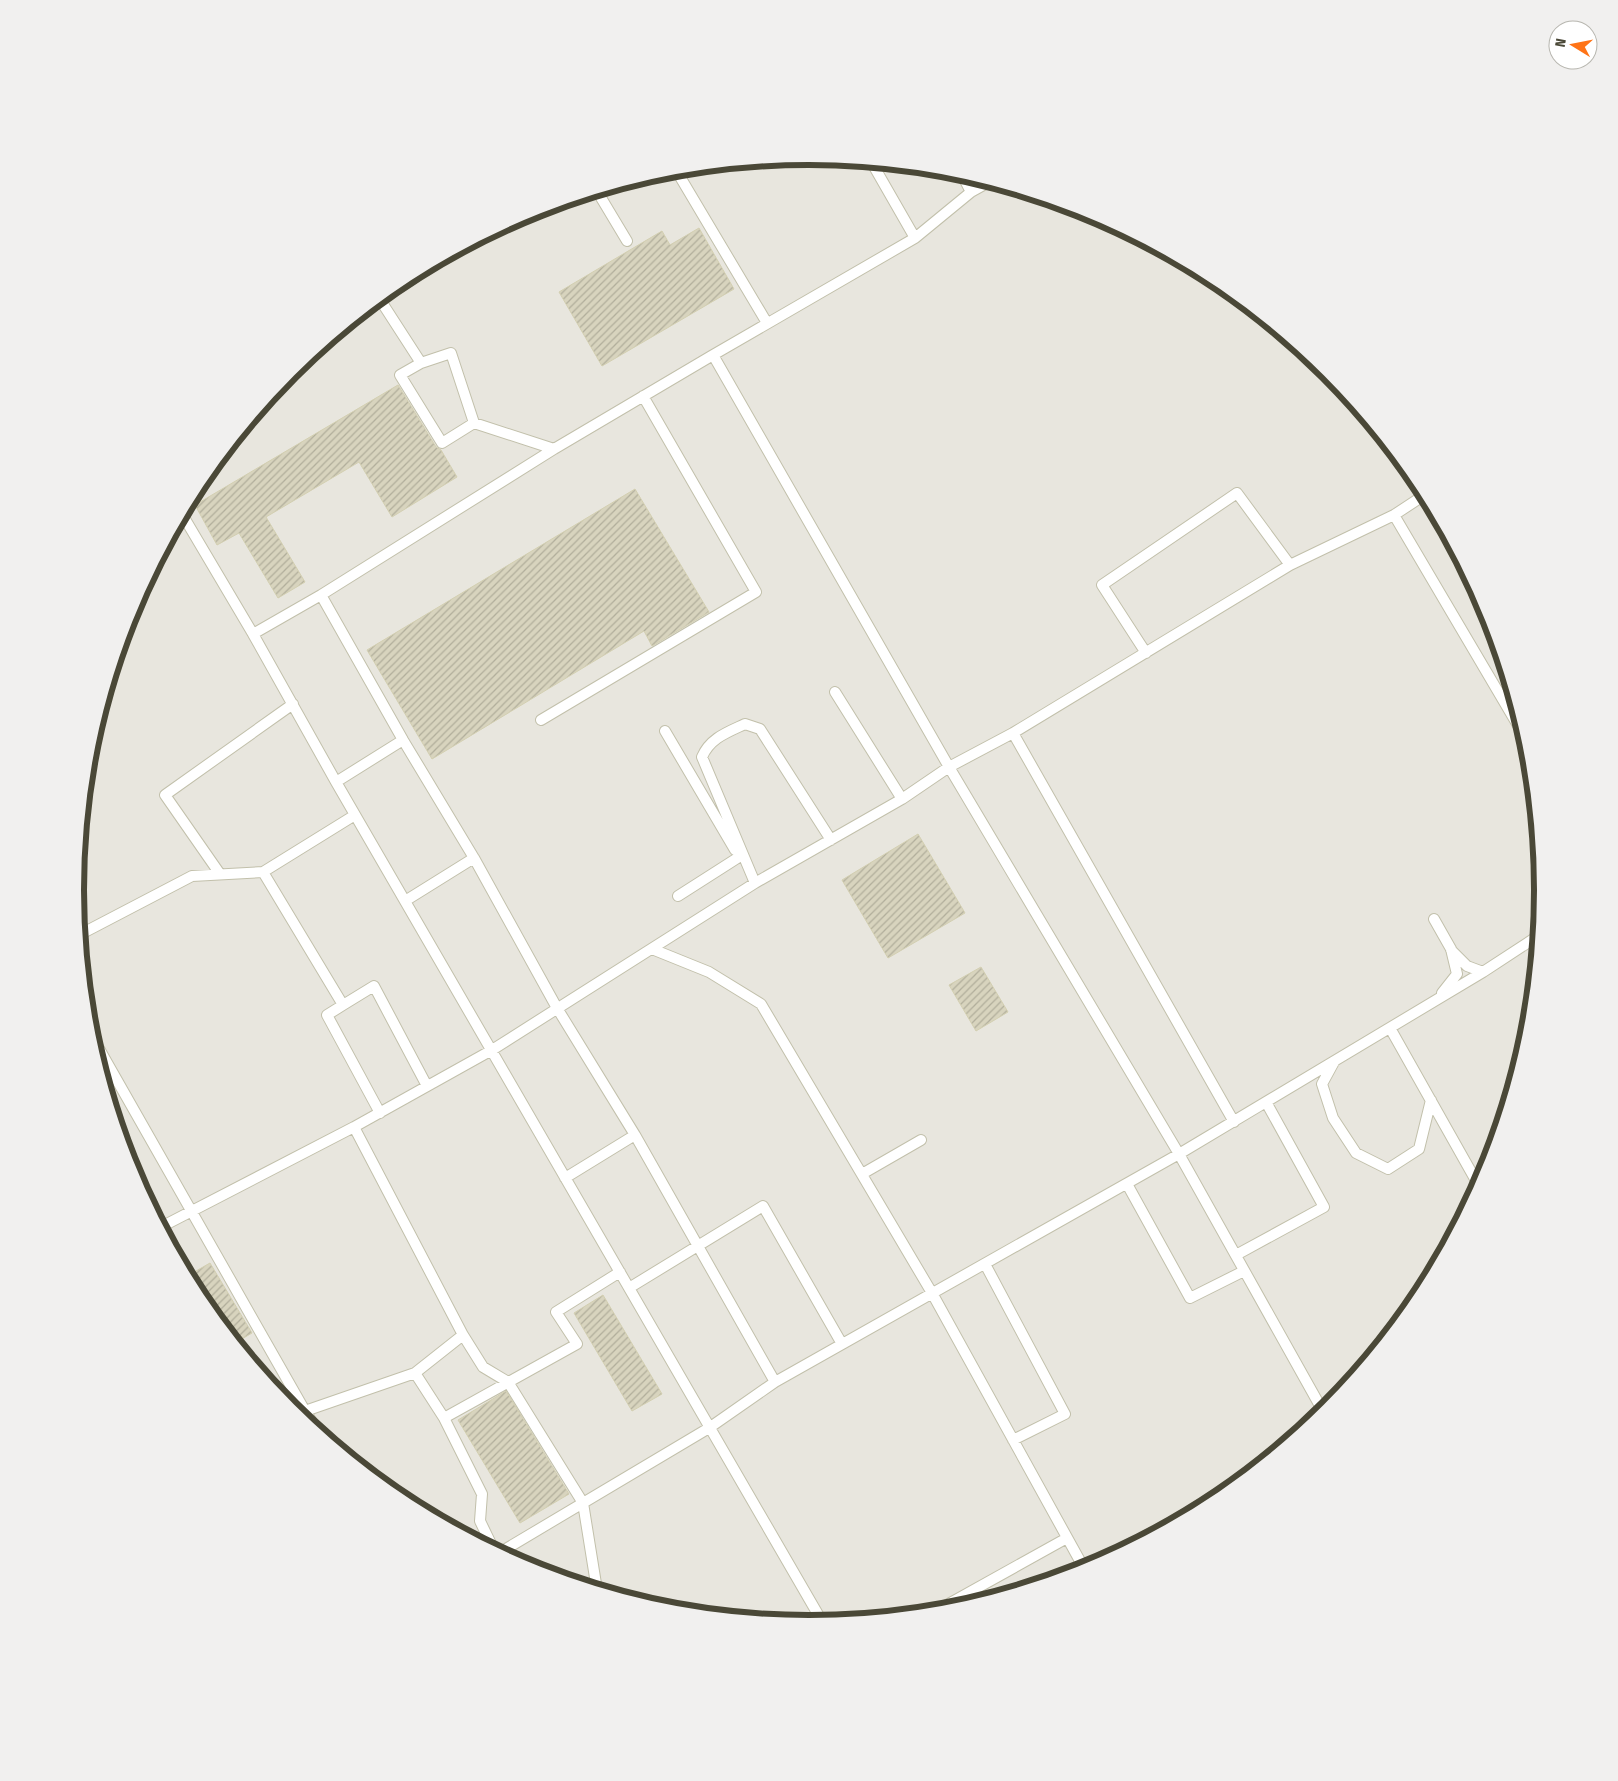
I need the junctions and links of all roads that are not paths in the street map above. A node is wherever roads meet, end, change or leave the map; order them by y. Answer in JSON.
{"nodes":[{"id":1,"x":875,"y":169,"type":"edge"},
{"id":2,"x":680,"y":177,"type":"edge"},
{"id":3,"x":966,"y":183,"type":"edge"},
{"id":4,"x":981,"y":186,"type":"edge"},
{"id":5,"x":971,"y":192,"type":"junction"},
{"id":6,"x":600,"y":196,"type":"edge"},
{"id":7,"x":915,"y":238,"type":"junction"},
{"id":8,"x":627,"y":241,"type":"dead end"},
{"id":9,"x":383,"y":303,"type":"edge"},
{"id":10,"x":767,"y":323,"type":"junction"},
{"id":11,"x":713,"y":355,"type":"junction"},
{"id":12,"x":421,"y":364,"type":"junction"},
{"id":13,"x":643,"y":396,"type":"junction"},
{"id":14,"x":474,"y":423,"type":"junction"},
{"id":15,"x":554,"y":449,"type":"junction"},
{"id":16,"x":1419,"y":499,"type":"edge"},
{"id":17,"x":1394,"y":515,"type":"junction"},
{"id":18,"x":186,"y":520,"type":"edge"},
{"id":19,"x":1290,"y":565,"type":"junction"},
{"id":20,"x":321,"y":595,"type":"junction"},
{"id":21,"x":253,"y":634,"type":"junction"},
{"id":22,"x":1146,"y":653,"type":"junction"},
{"id":23,"x":835,"y":692,"type":"dead end"},
{"id":24,"x":292,"y":704,"type":"junction"},
{"id":25,"x":1513,"y":717,"type":"edge"},
{"id":26,"x":541,"y":720,"type":"dead end"},
{"id":27,"x":665,"y":731,"type":"dead end"},
{"id":28,"x":1013,"y":733,"type":"junction"},
{"id":29,"x":403,"y":740,"type":"junction"},
{"id":30,"x":949,"y":767,"type":"junction"},
{"id":31,"x":336,"y":782,"type":"junction"},
{"id":32,"x":902,"y":799,"type":"junction"},
{"id":33,"x":355,"y":815,"type":"junction"},
{"id":34,"x":831,"y":840,"type":"junction"},
{"id":35,"x":739,"y":857,"type":"junction"},
{"id":36,"x":474,"y":858,"type":"junction"},
{"id":37,"x":264,"y":872,"type":"junction"},
{"id":38,"x":220,"y":874,"type":"junction"},
{"id":39,"x":754,"y":883,"type":"junction"},
{"id":40,"x":678,"y":896,"type":"dead end"},
{"id":41,"x":405,"y":901,"type":"junction"},
{"id":42,"x":1434,"y":919,"type":"dead end"},
{"id":43,"x":85,"y":931,"type":"edge"},
{"id":44,"x":1533,"y":939,"type":"edge"},
{"id":45,"x":652,"y":949,"type":"junction"},
{"id":46,"x":1451,"y":949,"type":"junction"},
{"id":47,"x":1483,"y":972,"type":"junction"},
{"id":48,"x":1439,"y":998,"type":"junction"},
{"id":49,"x":343,"y":1005,"type":"junction"},
{"id":50,"x":557,"y":1008,"type":"junction"},
{"id":51,"x":1390,"y":1028,"type":"junction"},
{"id":52,"x":492,"y":1050,"type":"junction"},
{"id":53,"x":103,"y":1056,"type":"edge"},
{"id":54,"x":1334,"y":1061,"type":"junction"},
{"id":55,"x":115,"y":1077,"type":"junction"},
{"id":56,"x":109,"y":1081,"type":"edge"},
{"id":57,"x":427,"y":1086,"type":"junction"},
{"id":58,"x":1431,"y":1100,"type":"junction"},
{"id":59,"x":1266,"y":1102,"type":"junction"},
{"id":60,"x":380,"y":1113,"type":"junction"},
{"id":61,"x":1234,"y":1122,"type":"junction"},
{"id":62,"x":354,"y":1127,"type":"junction"},
{"id":63,"x":635,"y":1136,"type":"junction"},
{"id":64,"x":921,"y":1140,"type":"dead end"},
{"id":65,"x":1179,"y":1154,"type":"junction"},
{"id":66,"x":862,"y":1174,"type":"junction"},
{"id":67,"x":1475,"y":1177,"type":"edge"},
{"id":68,"x":565,"y":1178,"type":"junction"},
{"id":69,"x":1127,"y":1184,"type":"junction"},
{"id":70,"x":192,"y":1210,"type":"junction"},
{"id":71,"x":166,"y":1225,"type":"edge"},
{"id":72,"x":698,"y":1246,"type":"junction"},
{"id":73,"x":1236,"y":1255,"type":"junction"},
{"id":74,"x":985,"y":1264,"type":"junction"},
{"id":75,"x":1244,"y":1271,"type":"junction"},
{"id":76,"x":620,"y":1272,"type":"junction"},
{"id":77,"x":629,"y":1288,"type":"junction"},
{"id":78,"x":932,"y":1293,"type":"junction"},
{"id":79,"x":463,"y":1335,"type":"junction"},
{"id":80,"x":842,"y":1344,"type":"junction"},
{"id":81,"x":415,"y":1373,"type":"junction"},
{"id":82,"x":508,"y":1382,"type":"junction"},
{"id":83,"x":775,"y":1382,"type":"junction"},
{"id":84,"x":1320,"y":1405,"type":"edge"},
{"id":85,"x":303,"y":1410,"type":"edge"},
{"id":86,"x":304,"y":1411,"type":"edge"},
{"id":87,"x":444,"y":1418,"type":"junction"},
{"id":88,"x":709,"y":1428,"type":"junction"},
{"id":89,"x":1013,"y":1440,"type":"junction"},
{"id":90,"x":583,"y":1503,"type":"junction"},
{"id":91,"x":1067,"y":1538,"type":"junction"},
{"id":92,"x":490,"y":1542,"type":"edge"},
{"id":93,"x":505,"y":1549,"type":"edge"},
{"id":94,"x":1081,"y":1563,"type":"edge"},
{"id":95,"x":596,"y":1583,"type":"edge"},
{"id":96,"x":953,"y":1601,"type":"edge"},
{"id":97,"x":819,"y":1616,"type":"edge"}],
"edges":[{"from":1,"to":7,"type":"lane"},
{"from":2,"to":10,"type":"lane"},
{"from":3,"to":5,"type":"lane"},
{"from":4,"to":5,"type":"lane"},
{"from":5,"to":7,"type":"lane"},
{"from":6,"to":8,"type":"lane"},
{"from":7,"to":10,"type":"lane"},
{"from":9,"to":12,"type":"lane"},
{"from":10,"to":11,"type":"lane"},
{"from":11,"to":13,"type":"lane"},
{"from":11,"to":30,"type":"lane"},
{"from":12,"to":14,"type":"lane"},
{"from":12,"to":14,"type":"lane"},
{"from":13,"to":15,"type":"lane"},
{"from":13,"to":26,"type":"lane"},
{"from":14,"to":15,"type":"lane"},
{"from":15,"to":20,"type":"lane"},
{"from":16,"to":17,"type":"lane"},
{"from":17,"to":19,"type":"lane"},
{"from":17,"to":25,"type":"lane"},
{"from":18,"to":21,"type":"lane"},
{"from":19,"to":22,"type":"lane"},
{"from":19,"to":22,"type":"lane"},
{"from":20,"to":21,"type":"lane"},
{"from":20,"to":29,"type":"lane"},
{"from":21,"to":24,"type":"lane"},
{"from":22,"to":28,"type":"lane"},
{"from":23,"to":32,"type":"lane"},
{"from":24,"to":31,"type":"lane"},
{"from":24,"to":38,"type":"lane"},
{"from":27,"to":35,"type":"lane"},
{"from":28,"to":30,"type":"lane"},
{"from":28,"to":61,"type":"lane"},
{"from":29,"to":31,"type":"lane"},
{"from":29,"to":36,"type":"lane"},
{"from":30,"to":32,"type":"lane"},
{"from":30,"to":65,"type":"lane"},
{"from":31,"to":33,"type":"lane"},
{"from":32,"to":34,"type":"lane"},
{"from":33,"to":37,"type":"lane"},
{"from":33,"to":41,"type":"lane"},
{"from":34,"to":39,"type":"lane"},
{"from":34,"to":39,"type":"lane"},
{"from":35,"to":39,"type":"lane"},
{"from":35,"to":40,"type":"lane"},
{"from":36,"to":41,"type":"lane"},
{"from":36,"to":50,"type":"lane"},
{"from":37,"to":38,"type":"lane"},
{"from":37,"to":49,"type":"lane"},
{"from":38,"to":43,"type":"lane"},
{"from":39,"to":45,"type":"lane"},
{"from":41,"to":52,"type":"lane"},
{"from":42,"to":46,"type":"lane"},
{"from":44,"to":47,"type":"lane"},
{"from":45,"to":50,"type":"lane"},
{"from":45,"to":66,"type":"lane"},
{"from":46,"to":47,"type":"lane"},
{"from":46,"to":48,"type":"lane"},
{"from":47,"to":48,"type":"lane"},
{"from":48,"to":51,"type":"lane"},
{"from":49,"to":57,"type":"lane"},
{"from":49,"to":60,"type":"lane"},
{"from":50,"to":52,"type":"lane"},
{"from":50,"to":63,"type":"lane"},
{"from":51,"to":54,"type":"lane"},
{"from":51,"to":58,"type":"lane"},
{"from":52,"to":57,"type":"lane"},
{"from":52,"to":68,"type":"lane"},
{"from":53,"to":55,"type":"lane"},
{"from":54,"to":58,"type":"lane"},
{"from":54,"to":59,"type":"lane"},
{"from":55,"to":56,"type":"lane"},
{"from":55,"to":70,"type":"lane"},
{"from":57,"to":60,"type":"lane"},
{"from":58,"to":67,"type":"lane"},
{"from":59,"to":61,"type":"lane"},
{"from":59,"to":73,"type":"lane"},
{"from":60,"to":62,"type":"lane"},
{"from":61,"to":65,"type":"lane"},
{"from":62,"to":70,"type":"lane"},
{"from":62,"to":79,"type":"lane"},
{"from":63,"to":68,"type":"lane"},
{"from":63,"to":72,"type":"lane"},
{"from":64,"to":66,"type":"lane"},
{"from":65,"to":69,"type":"lane"},
{"from":65,"to":73,"type":"lane"},
{"from":66,"to":78,"type":"lane"},
{"from":68,"to":76,"type":"lane"},
{"from":69,"to":74,"type":"lane"},
{"from":69,"to":75,"type":"lane"},
{"from":70,"to":71,"type":"lane"},
{"from":70,"to":85,"type":"lane"},
{"from":72,"to":77,"type":"lane"},
{"from":72,"to":80,"type":"lane"},
{"from":72,"to":83,"type":"lane"},
{"from":73,"to":75,"type":"lane"},
{"from":74,"to":78,"type":"lane"},
{"from":74,"to":89,"type":"lane"},
{"from":75,"to":84,"type":"lane"},
{"from":76,"to":77,"type":"lane"},
{"from":76,"to":82,"type":"lane"},
{"from":77,"to":88,"type":"lane"},
{"from":78,"to":80,"type":"lane"},
{"from":78,"to":89,"type":"lane"},
{"from":79,"to":81,"type":"lane"},
{"from":79,"to":82,"type":"lane"},
{"from":80,"to":83,"type":"lane"},
{"from":81,"to":86,"type":"lane"},
{"from":81,"to":87,"type":"lane"},
{"from":82,"to":87,"type":"lane"},
{"from":82,"to":90,"type":"lane"},
{"from":83,"to":88,"type":"lane"},
{"from":87,"to":92,"type":"lane"},
{"from":88,"to":90,"type":"lane"},
{"from":88,"to":97,"type":"lane"},
{"from":89,"to":91,"type":"lane"},
{"from":90,"to":93,"type":"lane"},
{"from":90,"to":95,"type":"lane"},
{"from":91,"to":94,"type":"lane"},
{"from":91,"to":96,"type":"lane"}]}
